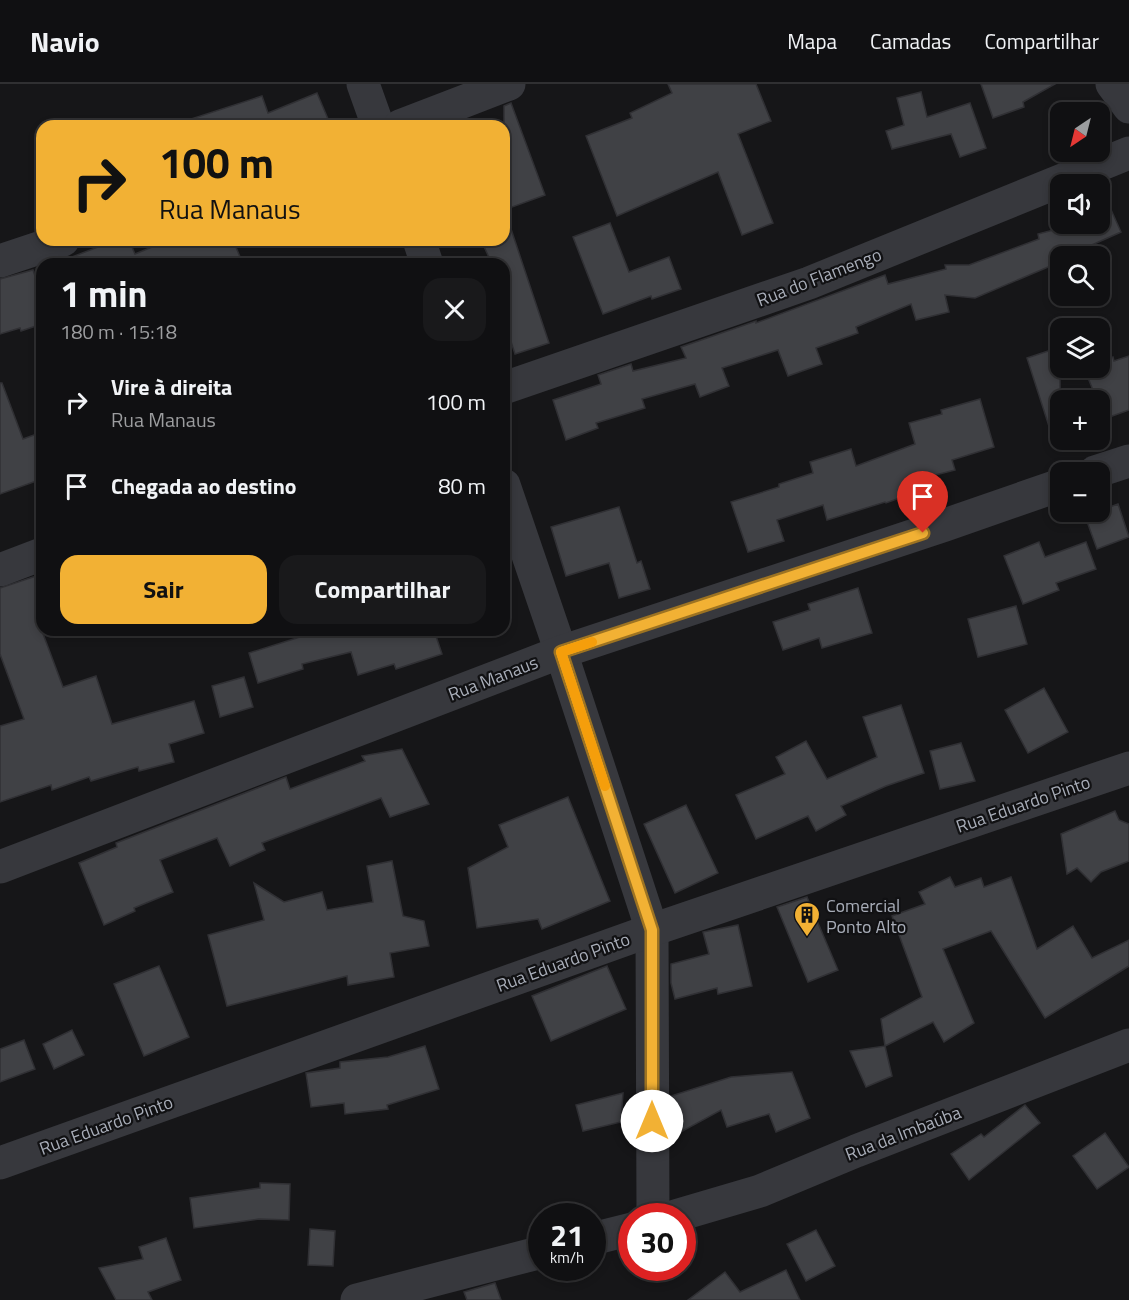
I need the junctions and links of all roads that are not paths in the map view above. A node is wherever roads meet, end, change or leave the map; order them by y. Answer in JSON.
{"nodes":[{"id":1,"x":363,"y":84,"type":"edge"},
{"id":2,"x":509,"y":84,"type":"edge"},
{"id":3,"x":1112,"y":84,"type":"edge"},
{"id":4,"x":1129,"y":107,"type":"edge"},
{"id":5,"x":376,"y":120,"type":"edge"},
{"id":6,"x":416,"y":120,"type":"edge"},
{"id":7,"x":1129,"y":153,"type":"edge"},
{"id":8,"x":45,"y":246,"type":"edge"},
{"id":9,"x":0,"y":261,"type":"edge"},
{"id":10,"x":510,"y":386,"type":"edge"},
{"id":11,"x":1129,"y":460,"type":"edge"},
{"id":12,"x":1110,"y":467,"type":"edge"},
{"id":13,"x":1050,"y":488,"type":"edge"},
{"id":14,"x":510,"y":503,"type":"edge"},
{"id":15,"x":36,"y":556,"type":"edge"},
{"id":16,"x":0,"y":570,"type":"edge"},
{"id":17,"x":561,"y":652,"type":"junction"},
{"id":18,"x":1129,"y":768,"type":"edge"},
{"id":19,"x":0,"y":867,"type":"edge"},
{"id":20,"x":652,"y":930,"type":"junction"},
{"id":21,"x":1129,"y":1045,"type":"edge"},
{"id":22,"x":0,"y":1163,"type":"edge"},
{"id":23,"x":652,"y":1203,"type":"edge"},
{"id":24,"x":696,"y":1210,"type":"edge"},
{"id":25,"x":528,"y":1256,"type":"edge"},
{"id":26,"x":357,"y":1300,"type":"edge"}],
"edges":[{"from":1,"to":5,"type":"street"},
{"from":2,"to":6,"type":"street"},
{"from":3,"to":4,"type":"street"},
{"from":7,"to":10,"type":"street","name":"Rua do Flamengo"},
{"from":8,"to":9,"type":"street"},
{"from":11,"to":12,"type":"street"},
{"from":13,"to":17,"type":"street","name":"Rua Manaus"},
{"from":14,"to":17,"type":"street"},
{"from":15,"to":16,"type":"street"},
{"from":17,"to":19,"type":"street","name":"Rua Manaus"},
{"from":17,"to":20,"type":"street"},
{"from":18,"to":20,"type":"street","name":"Rua Eduardo Pinto"},
{"from":20,"to":22,"type":"street","name":"Rua Eduardo Pinto"},
{"from":20,"to":23,"type":"street"},
{"from":21,"to":24,"type":"street","name":"Rua da Imbaúba"},
{"from":25,"to":26,"type":"street"}]}
